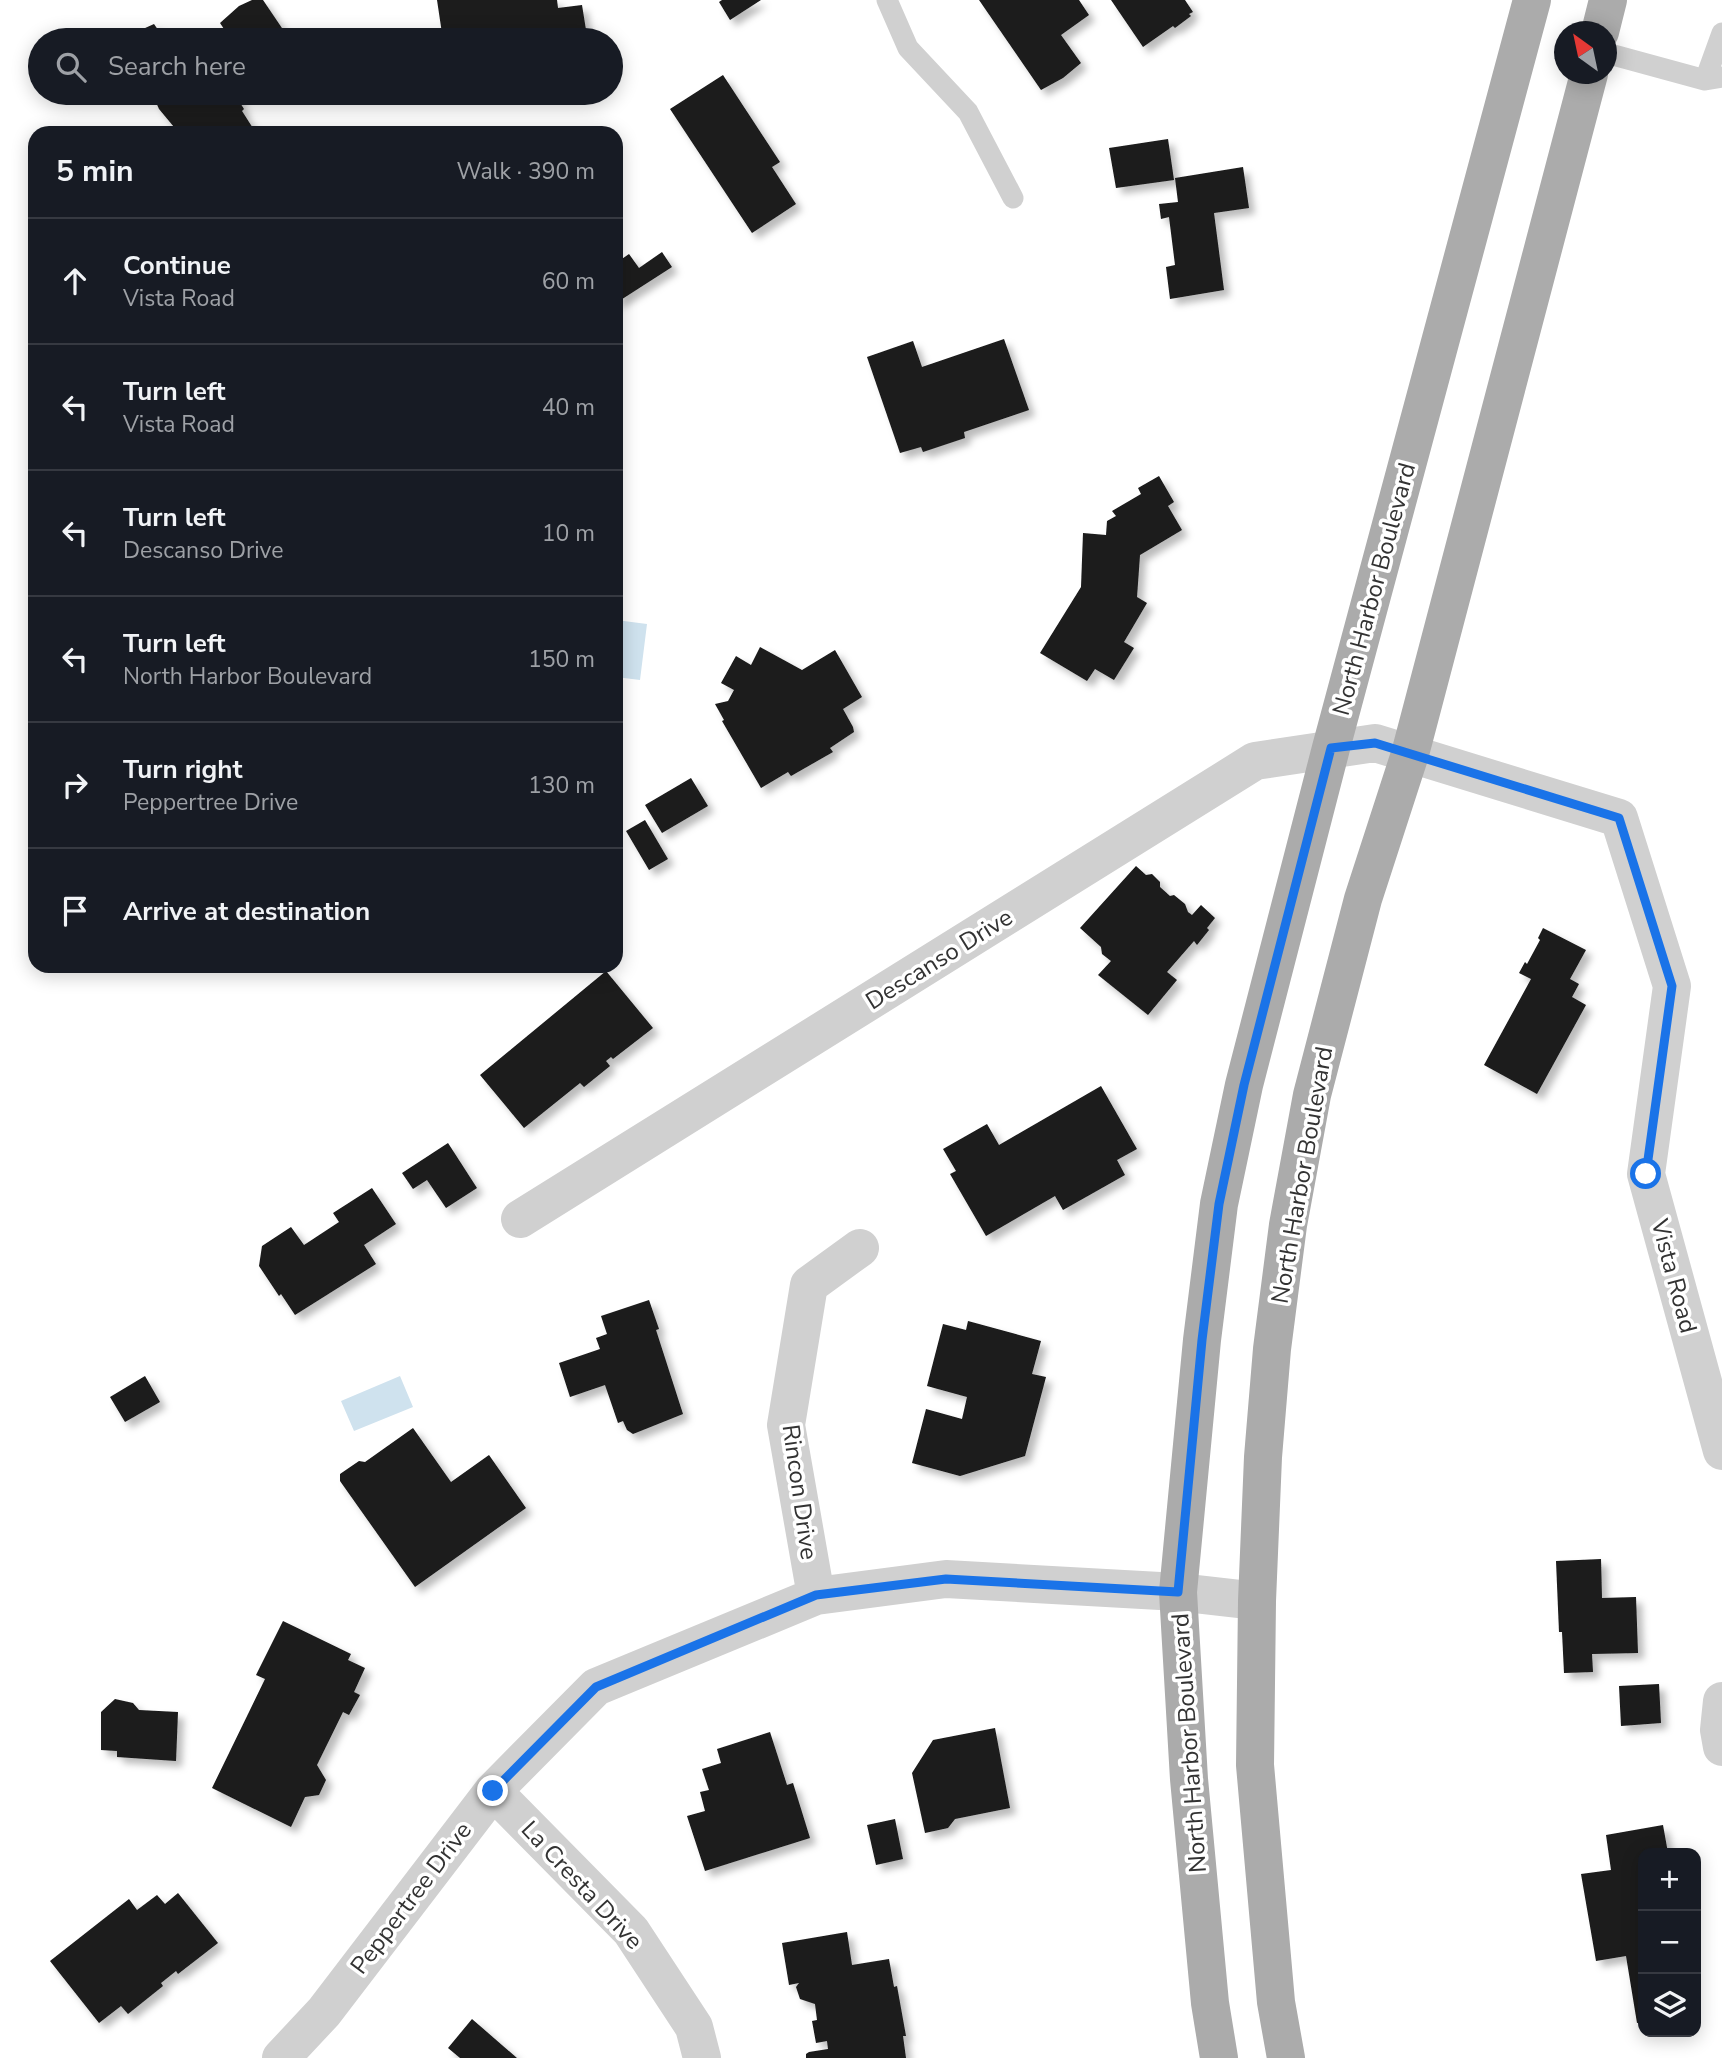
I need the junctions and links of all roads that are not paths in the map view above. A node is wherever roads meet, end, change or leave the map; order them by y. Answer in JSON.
{"nodes":[{"id":1,"x":887,"y":0,"type":"edge"},
{"id":2,"x":1532,"y":0,"type":"edge"},
{"id":3,"x":1608,"y":0,"type":"edge"},
{"id":4,"x":1603,"y":21,"type":"edge"},
{"id":5,"x":1722,"y":33,"type":"edge"},
{"id":6,"x":1617,"y":56,"type":"edge"},
{"id":7,"x":1713,"y":79,"type":"edge"},
{"id":8,"x":1586,"y":84,"type":"edge"},
{"id":9,"x":1013,"y":198,"type":"dead end"},
{"id":10,"x":1331,"y":748,"type":"junction"},
{"id":11,"x":1392,"y":749,"type":"junction"},
{"id":12,"x":520,"y":1220,"type":"dead end"},
{"id":13,"x":860,"y":1248,"type":"dead end"},
{"id":14,"x":1722,"y":1451,"type":"edge"},
{"id":15,"x":1178,"y":1592,"type":"junction"},
{"id":16,"x":816,"y":1595,"type":"junction"},
{"id":17,"x":1257,"y":1601,"type":"junction"},
{"id":18,"x":1722,"y":1701,"type":"edge"},
{"id":19,"x":1722,"y":1747,"type":"edge"},
{"id":20,"x":493,"y":1791,"type":"junction"},
{"id":21,"x":281,"y":2058,"type":"edge"},
{"id":22,"x":702,"y":2058,"type":"edge"},
{"id":23,"x":1219,"y":2058,"type":"edge"},
{"id":24,"x":1286,"y":2058,"type":"edge"}],
"edges":[{"from":1,"to":9,"type":"lane"},
{"from":2,"to":10,"type":"main road","name":"North Harbor Boulevard"},
{"from":3,"to":4,"type":"main road"},
{"from":5,"to":7,"type":"lane"},
{"from":6,"to":7,"type":"lane"},
{"from":8,"to":11,"type":"main road","name":"North Harbor Boulevard"},
{"from":10,"to":11,"type":"street","name":"Descanso Drive"},
{"from":10,"to":12,"type":"street","name":"Descanso Drive"},
{"from":10,"to":15,"type":"main road","name":"North Harbor Boulevard"},
{"from":11,"to":14,"type":"street","name":"Vista Road"},
{"from":11,"to":17,"type":"main road","name":"North Harbor Boulevard"},
{"from":13,"to":16,"type":"street","name":"Rincon Drive"},
{"from":15,"to":16,"type":"street","name":"Peppertree Drive"},
{"from":15,"to":17,"type":"street","name":"Peppertree Drive"},
{"from":15,"to":23,"type":"main road","name":"North Harbor Boulevard"},
{"from":16,"to":20,"type":"street","name":"Peppertree Drive"},
{"from":17,"to":24,"type":"main road","name":"North Harbor Boulevard"},
{"from":18,"to":19,"type":"street"},
{"from":20,"to":21,"type":"street","name":"Peppertree Drive"},
{"from":20,"to":22,"type":"street","name":"La Cresta Drive"}]}
